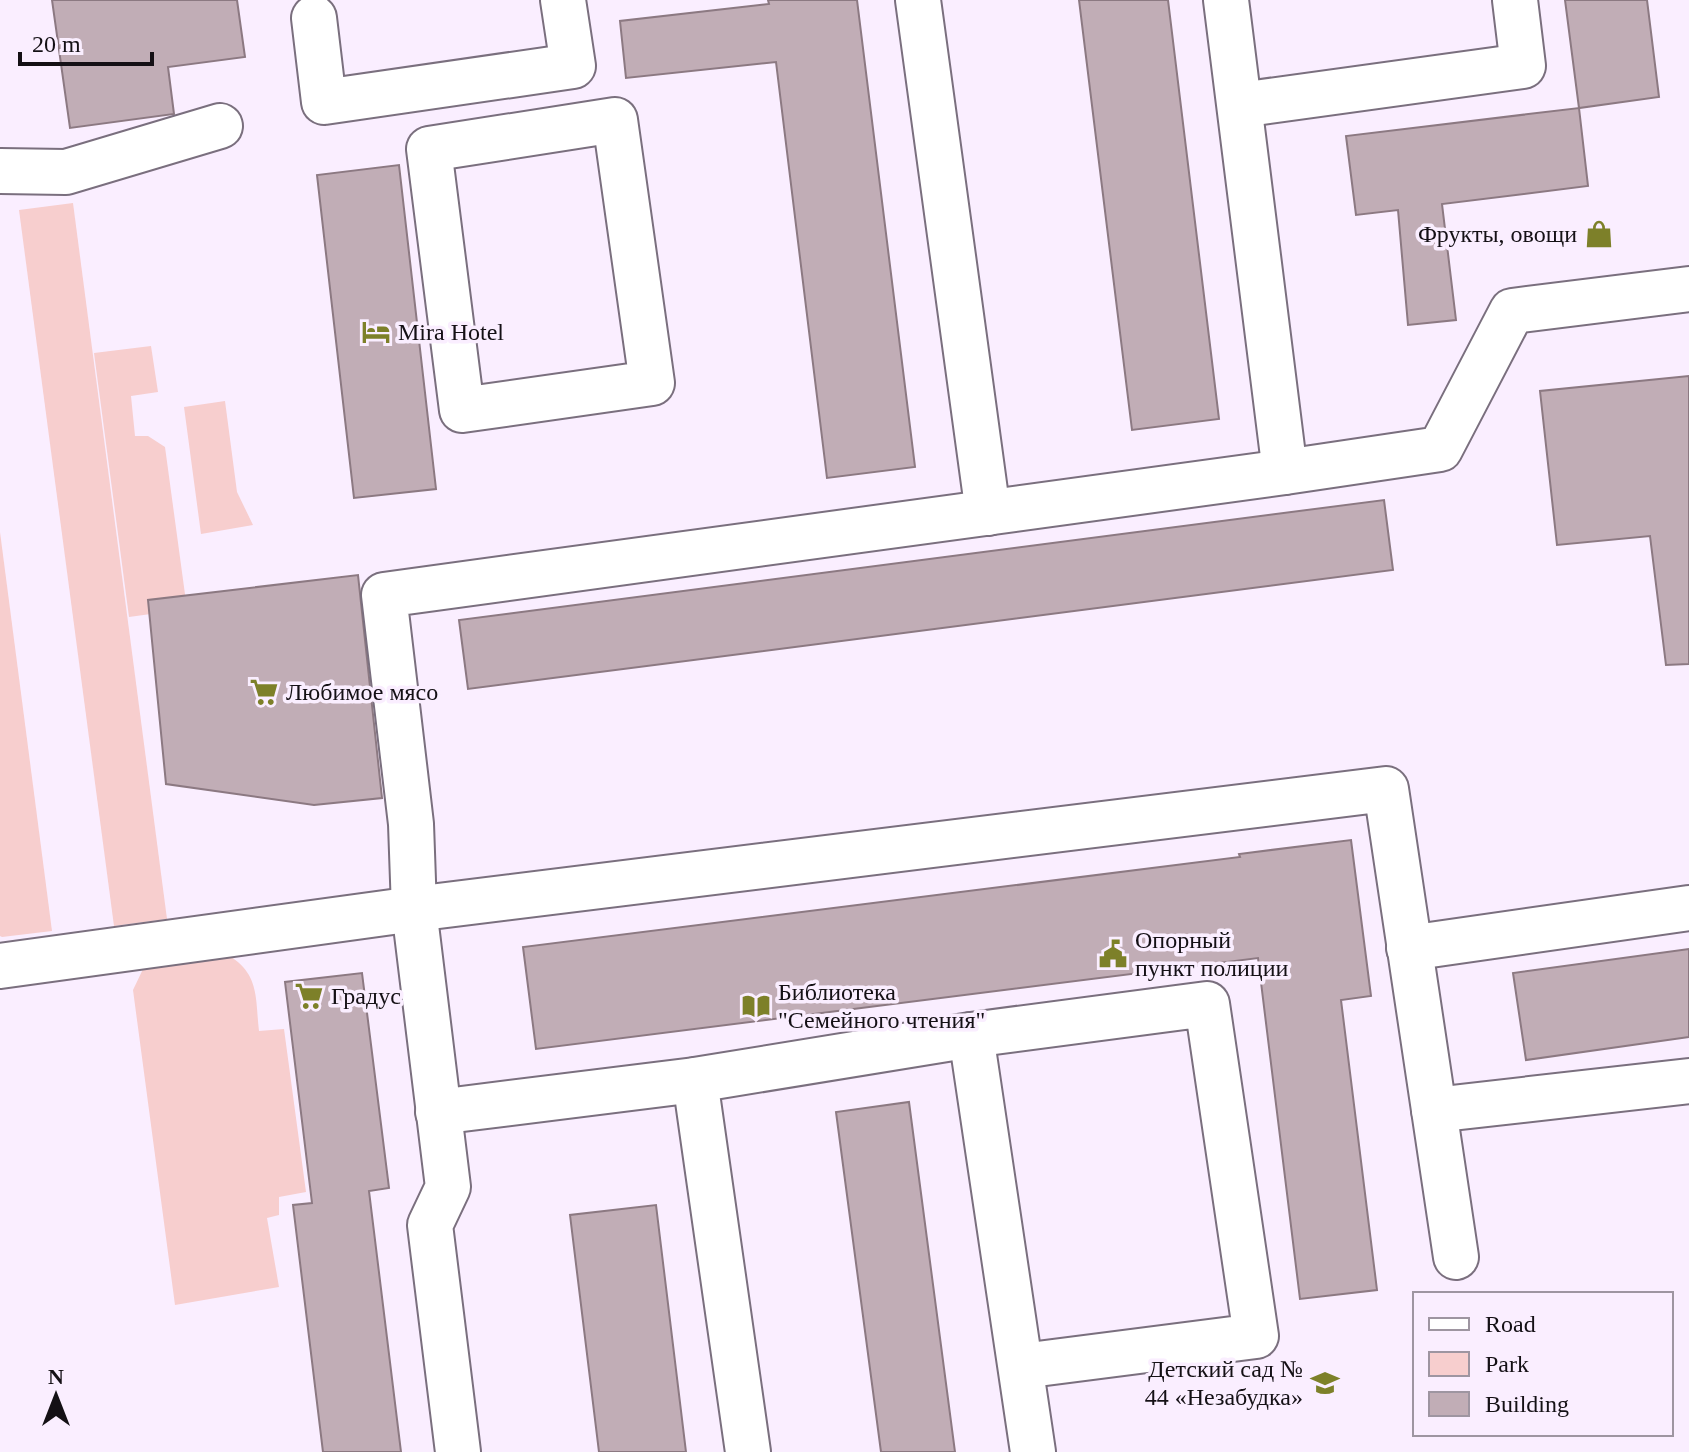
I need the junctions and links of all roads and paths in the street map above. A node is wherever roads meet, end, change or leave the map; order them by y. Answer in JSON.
{"nodes":[{"id":1,"x":563,"y":0,"type":"edge"},
{"id":2,"x":918,"y":0,"type":"edge"},
{"id":3,"x":1226,"y":0,"type":"edge"},
{"id":4,"x":1515,"y":0,"type":"edge"},
{"id":5,"x":314,"y":18,"type":"dead end"},
{"id":6,"x":573,"y":66,"type":"junction"},
{"id":7,"x":1240,"y":105,"type":"junction"},
{"id":8,"x":615,"y":120,"type":"junction"},
{"id":9,"x":220,"y":126,"type":"dead end"},
{"id":10,"x":0,"y":171,"type":"edge"},
{"id":11,"x":1689,"y":289,"type":"edge"},
{"id":12,"x":1285,"y":472,"type":"junction"},
{"id":13,"x":988,"y":513,"type":"junction"},
{"id":14,"x":1689,"y":908,"type":"edge"},
{"id":15,"x":414,"y":909,"type":"junction"},
{"id":16,"x":1409,"y":948,"type":"junction"},
{"id":17,"x":0,"y":966,"type":"edge"},
{"id":18,"x":971,"y":1035,"type":"junction"},
{"id":19,"x":695,"y":1080,"type":"junction"},
{"id":20,"x":1689,"y":1081,"type":"edge"},
{"id":21,"x":1434,"y":1110,"type":"junction"},
{"id":22,"x":438,"y":1112,"type":"junction"},
{"id":23,"x":1456,"y":1257,"type":"dead end"},
{"id":24,"x":1022,"y":1366,"type":"junction"},
{"id":25,"x":458,"y":1452,"type":"edge"},
{"id":26,"x":748,"y":1452,"type":"edge"},
{"id":27,"x":1033,"y":1452,"type":"edge"}],
"edges":[{"from":1,"to":6,"type":"lane"},
{"from":2,"to":13,"type":"lane"},
{"from":3,"to":7,"type":"lane"},
{"from":4,"to":7,"type":"lane"},
{"from":5,"to":6,"type":"lane"},
{"from":6,"to":8,"type":"lane"},
{"from":7,"to":12,"type":"lane"},
{"from":8,"to":8,"type":"lane"},
{"from":9,"to":10,"type":"lane"},
{"from":11,"to":12,"type":"lane"},
{"from":12,"to":13,"type":"lane"},
{"from":13,"to":15,"type":"lane"},
{"from":14,"to":16,"type":"lane"},
{"from":15,"to":16,"type":"lane"},
{"from":15,"to":17,"type":"lane"},
{"from":15,"to":22,"type":"lane"},
{"from":16,"to":21,"type":"lane"},
{"from":18,"to":19,"type":"lane"},
{"from":18,"to":24,"type":"lane"},
{"from":18,"to":24,"type":"lane"},
{"from":19,"to":22,"type":"lane"},
{"from":19,"to":26,"type":"lane"},
{"from":20,"to":21,"type":"lane"},
{"from":21,"to":23,"type":"lane"},
{"from":22,"to":25,"type":"lane"},
{"from":24,"to":27,"type":"lane"}]}
